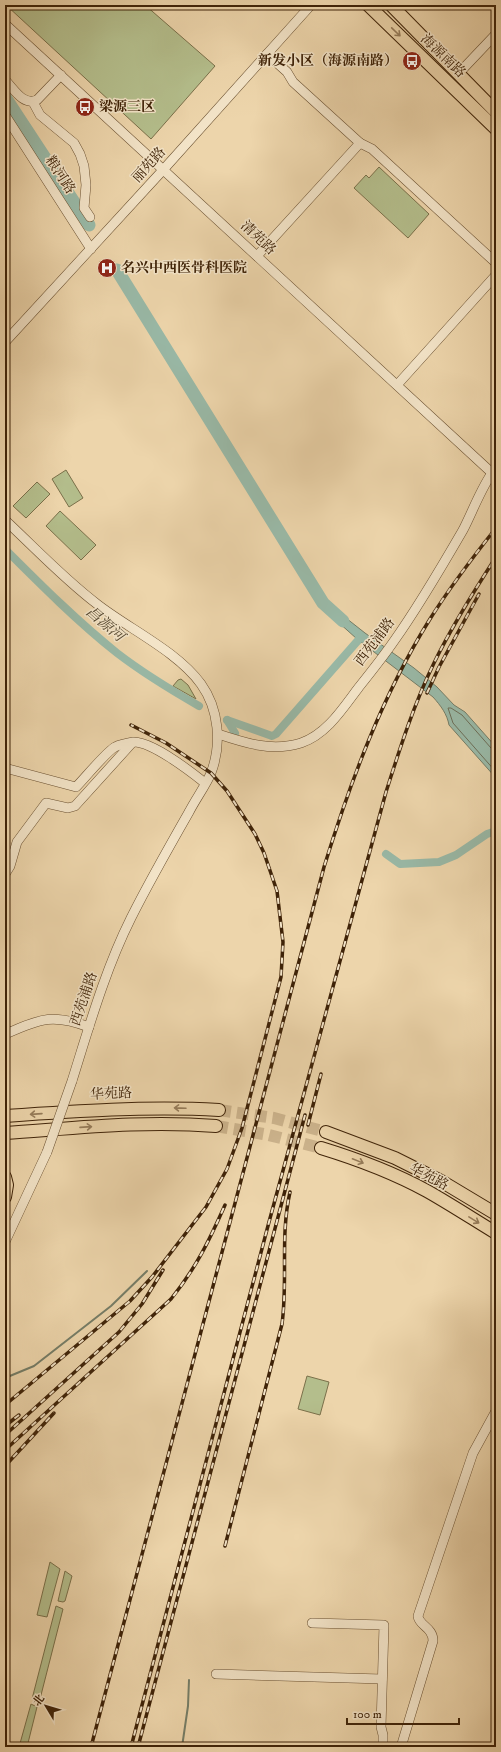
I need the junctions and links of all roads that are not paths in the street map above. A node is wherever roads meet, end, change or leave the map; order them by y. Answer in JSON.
{"nodes":[{"id":1,"x":311,"y":5,"type":"edge"},
{"id":2,"x":368,"y":5,"type":"edge"},
{"id":3,"x":390,"y":5,"type":"edge"},
{"id":4,"x":5,"y":24,"type":"edge"},
{"id":5,"x":496,"y":34,"type":"edge"},
{"id":6,"x":267,"y":54,"type":"junction"},
{"id":7,"x":459,"y":74,"type":"junction"},
{"id":8,"x":60,"y":75,"type":"junction"},
{"id":9,"x":5,"y":80,"type":"edge"},
{"id":10,"x":33,"y":102,"type":"junction"},
{"id":11,"x":496,"y":112,"type":"edge"},
{"id":12,"x":5,"y":115,"type":"edge"},
{"id":13,"x":494,"y":129,"type":"edge"},
{"id":14,"x":360,"y":143,"type":"junction"},
{"id":15,"x":163,"y":170,"type":"junction"},
{"id":16,"x":90,"y":217,"type":"dead end"},
{"id":17,"x":91,"y":249,"type":"junction"},
{"id":18,"x":257,"y":256,"type":"junction"},
{"id":19,"x":496,"y":263,"type":"edge"},
{"id":20,"x":496,"y":275,"type":"edge"},
{"id":21,"x":5,"y":342,"type":"edge"},
{"id":22,"x":398,"y":385,"type":"junction"},
{"id":23,"x":494,"y":471,"type":"edge"},
{"id":24,"x":5,"y":520,"type":"edge"},
{"id":25,"x":218,"y":734,"type":"junction"},
{"id":26,"x":133,"y":742,"type":"junction"},
{"id":27,"x":5,"y":768,"type":"edge"},
{"id":28,"x":205,"y":782,"type":"junction"},
{"id":29,"x":5,"y":874,"type":"edge"},
{"id":30,"x":5,"y":1027,"type":"edge"},
{"id":31,"x":89,"y":1027,"type":"junction"},
{"id":32,"x":219,"y":1110,"type":"tunnel mouth"},
{"id":33,"x":5,"y":1116,"type":"edge"},
{"id":34,"x":216,"y":1126,"type":"tunnel mouth"},
{"id":35,"x":326,"y":1132,"type":"tunnel mouth"},
{"id":36,"x":5,"y":1133,"type":"edge"},
{"id":37,"x":321,"y":1148,"type":"tunnel mouth"},
{"id":38,"x":5,"y":1177,"type":"edge"},
{"id":39,"x":5,"y":1197,"type":"edge"},
{"id":40,"x":496,"y":1214,"type":"edge"},
{"id":41,"x":496,"y":1233,"type":"edge"},
{"id":42,"x":5,"y":1242,"type":"edge"},
{"id":43,"x":496,"y":1411,"type":"edge"},
{"id":44,"x":312,"y":1623,"type":"dead end"},
{"id":45,"x":216,"y":1674,"type":"dead end"},
{"id":46,"x":382,"y":1679,"type":"junction"},
{"id":47,"x":383,"y":1747,"type":"edge"},
{"id":48,"x":401,"y":1747,"type":"edge"}],
"edges":[{"from":1,"to":6,"type":"street","name":"丽苑路"},
{"from":2,"to":13,"type":"main road","name":"海源南路","one_way":true},
{"from":3,"to":7,"type":"main road","name":"海源南路"},
{"from":4,"to":8,"type":"street","name":"清苑路"},
{"from":5,"to":7,"type":"street"},
{"from":6,"to":14,"type":"street"},
{"from":6,"to":15,"type":"street","name":"丽苑路"},
{"from":7,"to":11,"type":"main road","name":"海源南路"},
{"from":8,"to":10,"type":"street"},
{"from":8,"to":15,"type":"street","name":"清苑路"},
{"from":9,"to":10,"type":"street"},
{"from":10,"to":16,"type":"street"},
{"from":12,"to":17,"type":"street","name":"粮河路"},
{"from":14,"to":18,"type":"street"},
{"from":14,"to":19,"type":"street"},
{"from":15,"to":17,"type":"street","name":"丽苑路"},
{"from":15,"to":18,"type":"street","name":"清苑路"},
{"from":17,"to":21,"type":"street","name":"丽苑路"},
{"from":18,"to":22,"type":"street","name":"清苑路"},
{"from":20,"to":22,"type":"street"},
{"from":22,"to":23,"type":"street","name":"清苑路"},
{"from":23,"to":25,"type":"street","name":"西苑浦路"},
{"from":24,"to":25,"type":"street"},
{"from":25,"to":28,"type":"street","name":"西苑浦路"},
{"from":26,"to":27,"type":"street"},
{"from":26,"to":28,"type":"street"},
{"from":26,"to":29,"type":"street"},
{"from":28,"to":31,"type":"street","name":"西苑浦路"},
{"from":30,"to":31,"type":"street"},
{"from":31,"to":42,"type":"street","name":"西苑浦路","bridge":true},
{"from":32,"to":33,"type":"main road","name":"华苑路","one_way":true},
{"from":36,"to":34,"type":"main road","one_way":true},
{"from":35,"to":40,"type":"main road","name":"华苑路"},
{"from":37,"to":41,"type":"main road","name":"华苑路","one_way":true},
{"from":38,"to":39,"type":"main road"},
{"from":43,"to":48,"type":"street"},
{"from":44,"to":46,"type":"street"},
{"from":45,"to":46,"type":"street"},
{"from":46,"to":47,"type":"street"}]}
